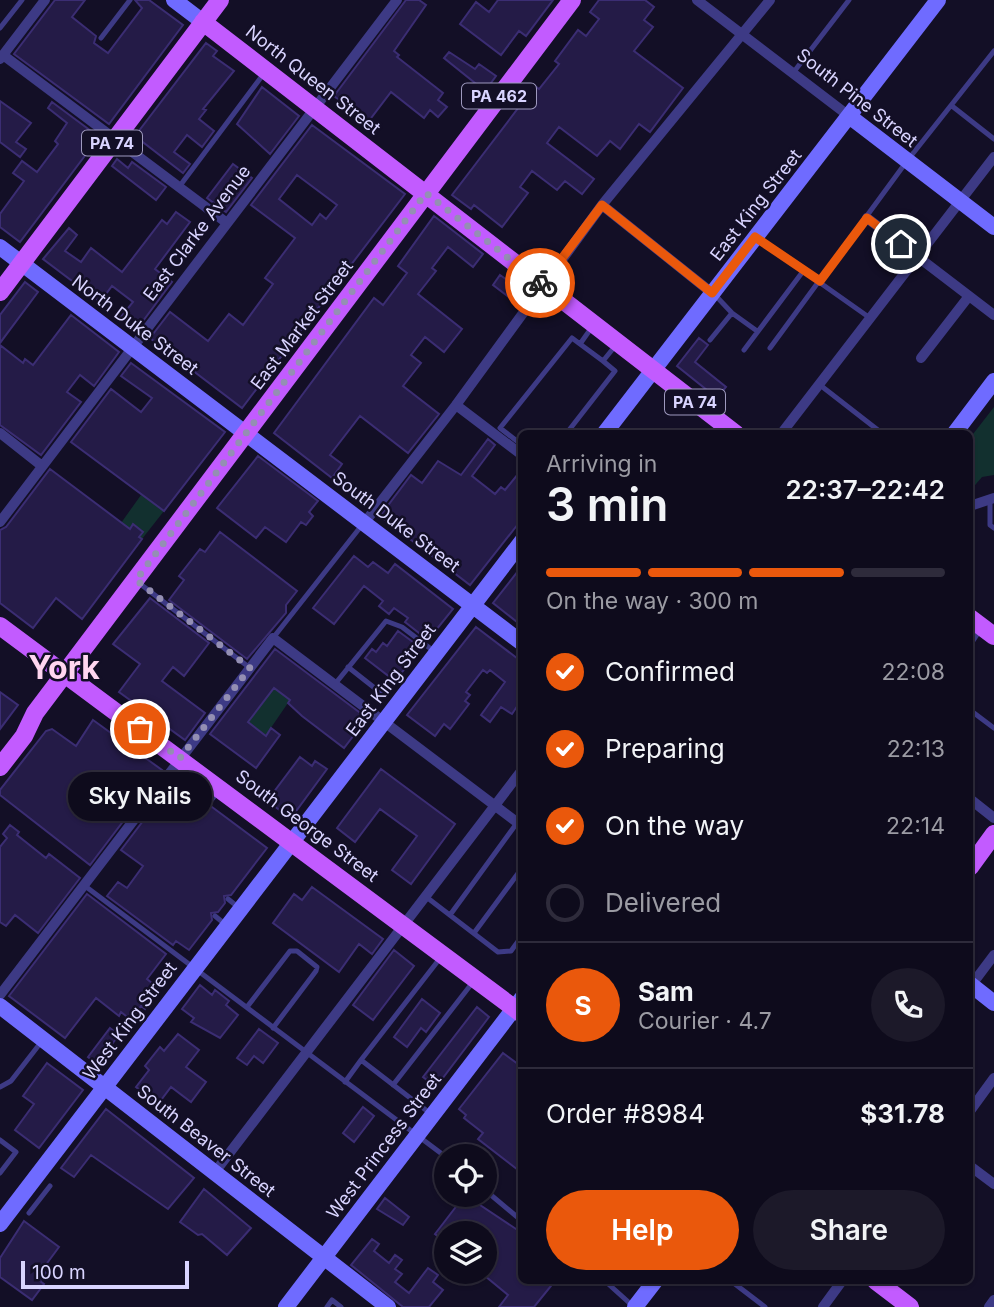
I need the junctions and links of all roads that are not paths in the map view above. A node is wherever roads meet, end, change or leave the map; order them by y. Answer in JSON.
{"nodes":[{"id":1,"x":22,"y":0,"type":"edge"},
{"id":2,"x":45,"y":0,"type":"edge"},
{"id":3,"x":130,"y":0,"type":"edge"},
{"id":4,"x":174,"y":0,"type":"edge"},
{"id":5,"x":220,"y":0,"type":"edge"},
{"id":6,"x":572,"y":0,"type":"edge"},
{"id":7,"x":697,"y":0,"type":"edge"},
{"id":8,"x":770,"y":0,"type":"edge"},
{"id":9,"x":849,"y":0,"type":"edge"},
{"id":10,"x":938,"y":0,"type":"edge"},
{"id":11,"x":393,"y":2,"type":"edge"},
{"id":12,"x":202,"y":22,"type":"junction"},
{"id":13,"x":0,"y":27,"type":"edge"},
{"id":14,"x":744,"y":35,"type":"junction"},
{"id":15,"x":101,"y":38,"type":"dead end"},
{"id":16,"x":994,"y":51,"type":"edge"},
{"id":17,"x":1,"y":57,"type":"edge"},
{"id":18,"x":267,"y":71,"type":"junction"},
{"id":19,"x":793,"y":73,"type":"junction"},
{"id":20,"x":952,"y":106,"type":"junction"},
{"id":21,"x":314,"y":108,"type":"junction"},
{"id":22,"x":849,"y":116,"type":"junction"},
{"id":23,"x":115,"y":139,"type":"junction"},
{"id":24,"x":994,"y":139,"type":"edge"},
{"id":25,"x":994,"y":157,"type":"edge"},
{"id":26,"x":907,"y":161,"type":"junction"},
{"id":27,"x":179,"y":187,"type":"junction"},
{"id":28,"x":426,"y":193,"type":"junction"},
{"id":29,"x":960,"y":201,"type":"junction"},
{"id":30,"x":602,"y":205,"type":"junction"},
{"id":31,"x":867,"y":218,"type":"junction"},
{"id":32,"x":227,"y":223,"type":"junction"},
{"id":33,"x":994,"y":227,"type":"edge"},
{"id":34,"x":755,"y":237,"type":"junction"},
{"id":35,"x":0,"y":247,"type":"edge"},
{"id":36,"x":918,"y":257,"type":"junction"},
{"id":37,"x":22,"y":264,"type":"junction"},
{"id":38,"x":804,"y":270,"type":"junction"},
{"id":39,"x":820,"y":281,"type":"junction"},
{"id":40,"x":542,"y":285,"type":"junction"},
{"id":41,"x":0,"y":292,"type":"edge"},
{"id":42,"x":712,"y":293,"type":"junction"},
{"id":43,"x":969,"y":296,"type":"junction"},
{"id":44,"x":732,"y":313,"type":"junction"},
{"id":45,"x":994,"y":315,"type":"edge"},
{"id":46,"x":871,"y":318,"type":"junction"},
{"id":47,"x":594,"y":325,"type":"junction"},
{"id":48,"x":757,"y":331,"type":"junction"},
{"id":49,"x":710,"y":340,"type":"dead end"},
{"id":50,"x":618,"y":343,"type":"junction"},
{"id":51,"x":580,"y":344,"type":"junction"},
{"id":52,"x":133,"y":347,"type":"junction"},
{"id":53,"x":770,"y":348,"type":"dead end"},
{"id":54,"x":744,"y":350,"type":"dead end"},
{"id":55,"x":921,"y":358,"type":"dead end"},
{"id":56,"x":603,"y":361,"type":"junction"},
{"id":57,"x":653,"y":369,"type":"junction"},
{"id":58,"x":994,"y":381,"type":"edge"},
{"id":59,"x":820,"y":385,"type":"junction"},
{"id":60,"x":456,"y":405,"type":"junction"},
{"id":61,"x":569,"y":430,"type":"edge"},
{"id":62,"x":607,"y":430,"type":"edge"},
{"id":63,"x":731,"y":430,"type":"edge"},
{"id":64,"x":784,"y":430,"type":"edge"},
{"id":65,"x":878,"y":430,"type":"edge"},
{"id":66,"x":957,"y":430,"type":"edge"},
{"id":67,"x":0,"y":433,"type":"edge"},
{"id":68,"x":247,"y":434,"type":"junction"},
{"id":69,"x":518,"y":442,"type":"edge"},
{"id":70,"x":518,"y":452,"type":"edge"},
{"id":71,"x":43,"y":466,"type":"junction"},
{"id":72,"x":992,"y":499,"type":"edge"},
{"id":73,"x":973,"y":505,"type":"edge"},
{"id":74,"x":0,"y":522,"type":"edge"},
{"id":75,"x":365,"y":522,"type":"junction"},
{"id":76,"x":994,"y":528,"type":"edge"},
{"id":77,"x":518,"y":546,"type":"edge"},
{"id":78,"x":136,"y":580,"type":"junction"},
{"id":79,"x":473,"y":605,"type":"junction"},
{"id":80,"x":0,"y":626,"type":"edge"},
{"id":81,"x":274,"y":638,"type":"junction"},
{"id":82,"x":518,"y":640,"type":"edge"},
{"id":83,"x":436,"y":653,"type":"junction"},
{"id":84,"x":348,"y":667,"type":"junction"},
{"id":85,"x":250,"y":668,"type":"junction"},
{"id":86,"x":65,"y":675,"type":"junction"},
{"id":87,"x":335,"y":684,"type":"junction"},
{"id":88,"x":381,"y":693,"type":"dead end"},
{"id":89,"x":973,"y":712,"type":"edge"},
{"id":90,"x":383,"y":721,"type":"junction"},
{"id":91,"x":994,"y":728,"type":"edge"},
{"id":92,"x":180,"y":758,"type":"junction"},
{"id":93,"x":0,"y":768,"type":"edge"},
{"id":94,"x":518,"y":775,"type":"edge"},
{"id":95,"x":221,"y":788,"type":"junction"},
{"id":96,"x":973,"y":801,"type":"edge"},
{"id":97,"x":208,"y":804,"type":"dead end"},
{"id":98,"x":494,"y":806,"type":"junction"},
{"id":99,"x":994,"y":818,"type":"edge"},
{"id":100,"x":518,"y":823,"type":"edge"},
{"id":101,"x":518,"y":825,"type":"edge"},
{"id":102,"x":994,"y":834,"type":"edge"},
{"id":103,"x":292,"y":841,"type":"junction"},
{"id":104,"x":973,"y":863,"type":"edge"},
{"id":105,"x":518,"y":873,"type":"edge"},
{"id":106,"x":84,"y":884,"type":"junction"},
{"id":107,"x":425,"y":896,"type":"junction"},
{"id":108,"x":450,"y":915,"type":"junction"},
{"id":109,"x":403,"y":925,"type":"junction"},
{"id":110,"x":474,"y":933,"type":"junction"},
{"id":111,"x":518,"y":941,"type":"edge"},
{"id":112,"x":443,"y":955,"type":"junction"},
{"id":113,"x":994,"y":955,"type":"edge"},
{"id":114,"x":195,"y":967,"type":"junction"},
{"id":115,"x":475,"y":979,"type":"junction"},
{"id":116,"x":973,"y":982,"type":"edge"},
{"id":117,"x":973,"y":988,"type":"edge"},
{"id":118,"x":0,"y":995,"type":"edge"},
{"id":119,"x":994,"y":1003,"type":"edge"},
{"id":120,"x":0,"y":1006,"type":"edge"},
{"id":121,"x":518,"y":1006,"type":"edge"},
{"id":122,"x":247,"y":1007,"type":"junction"},
{"id":123,"x":518,"y":1008,"type":"edge"},
{"id":124,"x":274,"y":1028,"type":"junction"},
{"id":125,"x":44,"y":1039,"type":"junction"},
{"id":126,"x":306,"y":1053,"type":"junction"},
{"id":127,"x":361,"y":1060,"type":"junction"},
{"id":128,"x":994,"y":1078,"type":"edge"},
{"id":129,"x":345,"y":1082,"type":"junction"},
{"id":130,"x":393,"y":1085,"type":"junction"},
{"id":131,"x":0,"y":1087,"type":"edge"},
{"id":132,"x":105,"y":1087,"type":"junction"},
{"id":133,"x":973,"y":1107,"type":"edge"},
{"id":134,"x":432,"y":1115,"type":"junction"},
{"id":135,"x":416,"y":1135,"type":"junction"},
{"id":136,"x":0,"y":1140,"type":"edge"},
{"id":137,"x":434,"y":1148,"type":"edge"},
{"id":138,"x":973,"y":1168,"type":"edge"},
{"id":139,"x":215,"y":1172,"type":"junction"},
{"id":140,"x":0,"y":1173,"type":"edge"},
{"id":141,"x":994,"y":1184,"type":"edge"},
{"id":142,"x":50,"y":1186,"type":"dead end"},
{"id":143,"x":497,"y":1200,"type":"edge"},
{"id":144,"x":29,"y":1213,"type":"dead end"},
{"id":145,"x":518,"y":1218,"type":"edge"},
{"id":146,"x":0,"y":1224,"type":"edge"},
{"id":147,"x":324,"y":1257,"type":"junction"},
{"id":148,"x":608,"y":1284,"type":"edge"},
{"id":149,"x":653,"y":1284,"type":"edge"},
{"id":150,"x":735,"y":1284,"type":"edge"},
{"id":151,"x":840,"y":1284,"type":"edge"},
{"id":152,"x":880,"y":1284,"type":"edge"},
{"id":153,"x":994,"y":1300,"type":"edge"},
{"id":154,"x":377,"y":1304,"type":"edge"},
{"id":155,"x":286,"y":1307,"type":"edge"},
{"id":156,"x":327,"y":1307,"type":"edge"},
{"id":157,"x":341,"y":1307,"type":"edge"},
{"id":158,"x":635,"y":1307,"type":"edge"},
{"id":159,"x":765,"y":1307,"type":"edge"},
{"id":160,"x":822,"y":1307,"type":"edge"},
{"id":161,"x":910,"y":1307,"type":"edge"},
{"id":162,"x":989,"y":1307,"type":"edge"}],
"edges":[{"from":1,"to":13,"type":"lane"},
{"from":2,"to":17,"type":"street"},
{"from":3,"to":15,"type":"lane"},
{"from":4,"to":12,"type":"street","name":"North Queen Street"},
{"from":5,"to":12,"type":"main road"},
{"from":6,"to":28,"type":"main road","name":"East Market Street","number":"PA 462"},
{"from":7,"to":14,"type":"street","name":"South Pine Street"},
{"from":8,"to":14,"type":"street"},
{"from":9,"to":19,"type":"lane"},
{"from":10,"to":22,"type":"street","name":"East King Street"},
{"from":11,"to":21,"type":"street","name":"East Clarke Avenue"},
{"from":12,"to":18,"type":"main road","name":"North Queen Street","number":"PA 74"},
{"from":12,"to":23,"type":"main road","number":"PA 74"},
{"from":14,"to":19,"type":"street","name":"South Pine Street"},
{"from":14,"to":30,"type":"street"},
{"from":16,"to":20,"type":"lane"},
{"from":17,"to":23,"type":"street"},
{"from":18,"to":21,"type":"main road","name":"North Queen Street","number":"PA 74"},
{"from":18,"to":27,"type":"lane"},
{"from":19,"to":22,"type":"street","name":"South Pine Street"},
{"from":20,"to":24,"type":"lane"},
{"from":20,"to":26,"type":"lane"},
{"from":21,"to":28,"type":"main road","name":"North Queen Street","number":"PA 74"},
{"from":21,"to":32,"type":"street","name":"East Clarke Avenue"},
{"from":22,"to":26,"type":"street","name":"South Pine Street"},
{"from":22,"to":34,"type":"street","name":"East King Street"},
{"from":23,"to":27,"type":"street"},
{"from":23,"to":37,"type":"main road","number":"PA 74"},
{"from":25,"to":29,"type":"street"},
{"from":26,"to":29,"type":"street","name":"South Pine Street"},
{"from":26,"to":31,"type":"lane"},
{"from":27,"to":32,"type":"street"},
{"from":28,"to":40,"type":"main road","number":"PA 74"},
{"from":28,"to":68,"type":"main road","name":"East Market Street"},
{"from":29,"to":33,"type":"street","name":"South Pine Street"},
{"from":29,"to":36,"type":"street"},
{"from":30,"to":40,"type":"street"},
{"from":30,"to":42,"type":"street"},
{"from":31,"to":36,"type":"street"},
{"from":31,"to":39,"type":"lane"},
{"from":32,"to":52,"type":"street","name":"East Clarke Avenue"},
{"from":34,"to":38,"type":"lane"},
{"from":34,"to":42,"type":"street","name":"East King Street"},
{"from":35,"to":37,"type":"street","name":"North Duke Street"},
{"from":36,"to":43,"type":"street"},
{"from":36,"to":46,"type":"street"},
{"from":37,"to":41,"type":"main road","number":"PA 74"},
{"from":37,"to":52,"type":"street","name":"North Duke Street"},
{"from":38,"to":39,"type":"lane"},
{"from":38,"to":48,"type":"lane"},
{"from":39,"to":46,"type":"lane"},
{"from":39,"to":53,"type":"lane"},
{"from":40,"to":47,"type":"main road","number":"PA 74"},
{"from":40,"to":60,"type":"street"},
{"from":42,"to":44,"type":"lane"},
{"from":42,"to":57,"type":"street","name":"East King Street"},
{"from":43,"to":45,"type":"street"},
{"from":43,"to":55,"type":"street"},
{"from":44,"to":48,"type":"lane"},
{"from":44,"to":49,"type":"lane"},
{"from":46,"to":59,"type":"street"},
{"from":47,"to":50,"type":"main road","number":"PA 74"},
{"from":47,"to":51,"type":"lane"},
{"from":48,"to":54,"type":"lane"},
{"from":50,"to":56,"type":"lane"},
{"from":50,"to":57,"type":"main road","number":"PA 74"},
{"from":51,"to":56,"type":"lane"},
{"from":51,"to":69,"type":"lane"},
{"from":52,"to":68,"type":"street","name":"North Duke Street"},
{"from":52,"to":71,"type":"street","name":"East Clarke Avenue"},
{"from":56,"to":61,"type":"lane"},
{"from":57,"to":62,"type":"street","name":"East King Street"},
{"from":57,"to":63,"type":"main road","number":"PA 74"},
{"from":58,"to":66,"type":"street"},
{"from":59,"to":64,"type":"street"},
{"from":59,"to":65,"type":"lane"},
{"from":60,"to":70,"type":"street"},
{"from":60,"to":75,"type":"street"},
{"from":67,"to":71,"type":"street"},
{"from":68,"to":75,"type":"street","name":"South Duke Street"},
{"from":68,"to":78,"type":"main road","name":"East Market Street"},
{"from":71,"to":74,"type":"street","name":"East Clarke Avenue"},
{"from":72,"to":73,"type":"street"},
{"from":72,"to":76,"type":"lane"},
{"from":75,"to":79,"type":"street","name":"South Duke Street"},
{"from":75,"to":81,"type":"lane"},
{"from":77,"to":79,"type":"street","name":"East King Street"},
{"from":78,"to":85,"type":"lane"},
{"from":78,"to":86,"type":"main road","name":"East Market Street"},
{"from":79,"to":82,"type":"street","name":"South Duke Street"},
{"from":79,"to":83,"type":"street","name":"East King Street"},
{"from":80,"to":86,"type":"main road","name":"South George Street"},
{"from":81,"to":85,"type":"street"},
{"from":81,"to":87,"type":"street"},
{"from":83,"to":84,"type":"lane"},
{"from":83,"to":90,"type":"street","name":"East King Street"},
{"from":84,"to":87,"type":"lane"},
{"from":84,"to":88,"type":"lane"},
{"from":85,"to":92,"type":"street"},
{"from":86,"to":92,"type":"main road","name":"South George Street"},
{"from":86,"to":93,"type":"main road","name":"East Market Street"},
{"from":87,"to":90,"type":"street"},
{"from":89,"to":91,"type":"lane"},
{"from":90,"to":98,"type":"street"},
{"from":90,"to":103,"type":"street","name":"East King Street"},
{"from":92,"to":95,"type":"main road","name":"South George Street"},
{"from":92,"to":106,"type":"street"},
{"from":94,"to":98,"type":"street"},
{"from":95,"to":97,"type":"lane"},
{"from":95,"to":103,"type":"main road","name":"South George Street"},
{"from":96,"to":99,"type":"street"},
{"from":98,"to":100,"type":"street"},
{"from":98,"to":107,"type":"street"},
{"from":101,"to":108,"type":"lane"},
{"from":102,"to":104,"type":"main road"},
{"from":103,"to":109,"type":"main road","name":"South George Street"},
{"from":103,"to":114,"type":"street","name":"West King Street"},
{"from":105,"to":110,"type":"lane"},
{"from":106,"to":114,"type":"lane"},
{"from":106,"to":118,"type":"street"},
{"from":107,"to":108,"type":"lane"},
{"from":107,"to":109,"type":"street"},
{"from":108,"to":110,"type":"lane"},
{"from":109,"to":112,"type":"main road","name":"South George Street"},
{"from":109,"to":126,"type":"street"},
{"from":110,"to":111,"type":"lane"},
{"from":112,"to":115,"type":"main road","name":"South George Street"},
{"from":112,"to":127,"type":"lane"},
{"from":113,"to":116,"type":"street"},
{"from":114,"to":122,"type":"lane"},
{"from":114,"to":132,"type":"street","name":"West King Street"},
{"from":115,"to":121,"type":"main road","name":"South George Street"},
{"from":115,"to":130,"type":"lane"},
{"from":117,"to":119,"type":"street"},
{"from":120,"to":125,"type":"street","name":"South Beaver Street"},
{"from":122,"to":124,"type":"lane"},
{"from":122,"to":124,"type":"lane"},
{"from":123,"to":134,"type":"street","name":"West Princess Street"},
{"from":124,"to":126,"type":"lane"},
{"from":125,"to":131,"type":"lane"},
{"from":125,"to":132,"type":"street","name":"South Beaver Street"},
{"from":126,"to":129,"type":"lane"},
{"from":126,"to":139,"type":"street"},
{"from":127,"to":129,"type":"lane"},
{"from":127,"to":130,"type":"lane"},
{"from":128,"to":133,"type":"street"},
{"from":129,"to":135,"type":"lane"},
{"from":130,"to":134,"type":"lane"},
{"from":132,"to":139,"type":"street","name":"South Beaver Street"},
{"from":132,"to":146,"type":"street","name":"West King Street"},
{"from":134,"to":135,"type":"street","name":"West Princess Street"},
{"from":135,"to":137,"type":"lane"},
{"from":135,"to":147,"type":"street","name":"West Princess Street"},
{"from":136,"to":140,"type":"lane"},
{"from":138,"to":141,"type":"street"},
{"from":139,"to":147,"type":"street","name":"South Beaver Street"},
{"from":142,"to":144,"type":"lane"},
{"from":143,"to":145,"type":"lane"},
{"from":147,"to":154,"type":"street","name":"South Beaver Street"},
{"from":147,"to":155,"type":"street","name":"West Princess Street"},
{"from":148,"to":158,"type":"lane"},
{"from":149,"to":158,"type":"street"},
{"from":150,"to":159,"type":"lane"},
{"from":151,"to":160,"type":"street"},
{"from":152,"to":161,"type":"main road"},
{"from":153,"to":162,"type":"street"},
{"from":156,"to":157,"type":"lane"}]}
